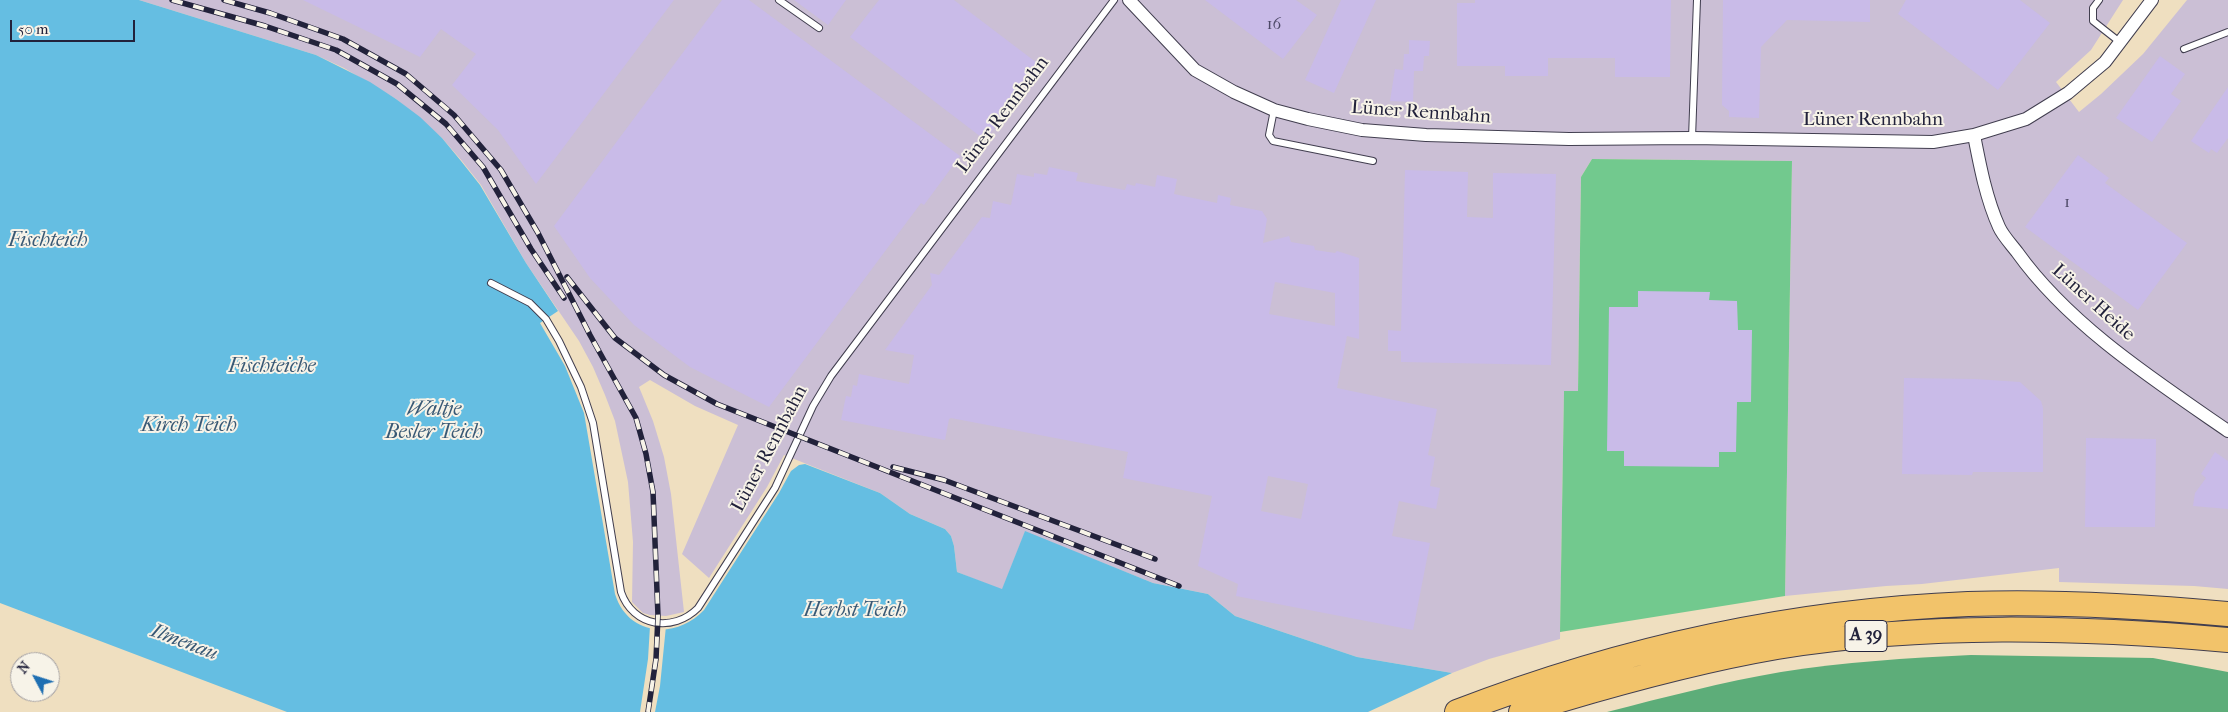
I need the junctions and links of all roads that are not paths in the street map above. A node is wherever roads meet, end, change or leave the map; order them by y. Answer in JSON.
{"nodes":[{"id":1,"x":779,"y":0,"type":"edge"},
{"id":2,"x":1114,"y":0,"type":"edge"},
{"id":3,"x":1129,"y":0,"type":"edge"},
{"id":4,"x":1697,"y":0,"type":"edge"},
{"id":5,"x":2099,"y":0,"type":"edge"},
{"id":6,"x":2152,"y":0,"type":"edge"},
{"id":7,"x":819,"y":28,"type":"dead end"},
{"id":8,"x":2228,"y":32,"type":"edge"},
{"id":9,"x":2121,"y":43,"type":"junction"},
{"id":10,"x":2184,"y":48,"type":"dead end"},
{"id":11,"x":1274,"y":110,"type":"junction"},
{"id":12,"x":1974,"y":135,"type":"junction"},
{"id":13,"x":1692,"y":138,"type":"junction"},
{"id":14,"x":1373,"y":161,"type":"dead end"},
{"id":15,"x":491,"y":283,"type":"dead end"},
{"id":16,"x":2228,"y":431,"type":"edge"},
{"id":17,"x":2228,"y":614,"type":"edge"},
{"id":18,"x":2228,"y":640,"type":"edge"},
{"id":19,"x":1457,"y":712,"type":"edge"},
{"id":20,"x":1521,"y":712,"type":"edge"}],
"edges":[{"from":1,"to":7,"type":"lane"},
{"from":2,"to":15,"type":"lane","name":"Lüner Rennbahn"},
{"from":3,"to":11,"type":"street","name":"Lüner Rennbahn"},
{"from":4,"to":13,"type":"lane"},
{"from":5,"to":9,"type":"lane"},
{"from":6,"to":9,"type":"street","name":"Lüner Rennbahn"},
{"from":8,"to":10,"type":"lane"},
{"from":9,"to":12,"type":"street","name":"Lüner Rennbahn"},
{"from":11,"to":13,"type":"street","name":"Lüner Rennbahn"},
{"from":11,"to":14,"type":"lane"},
{"from":12,"to":13,"type":"street","name":"Lüner Rennbahn"},
{"from":12,"to":16,"type":"street","name":"Lüner Heide"},
{"from":17,"to":19,"type":"highway","number":"A 39"},
{"from":18,"to":20,"type":"highway","number":"A 39"}]}
